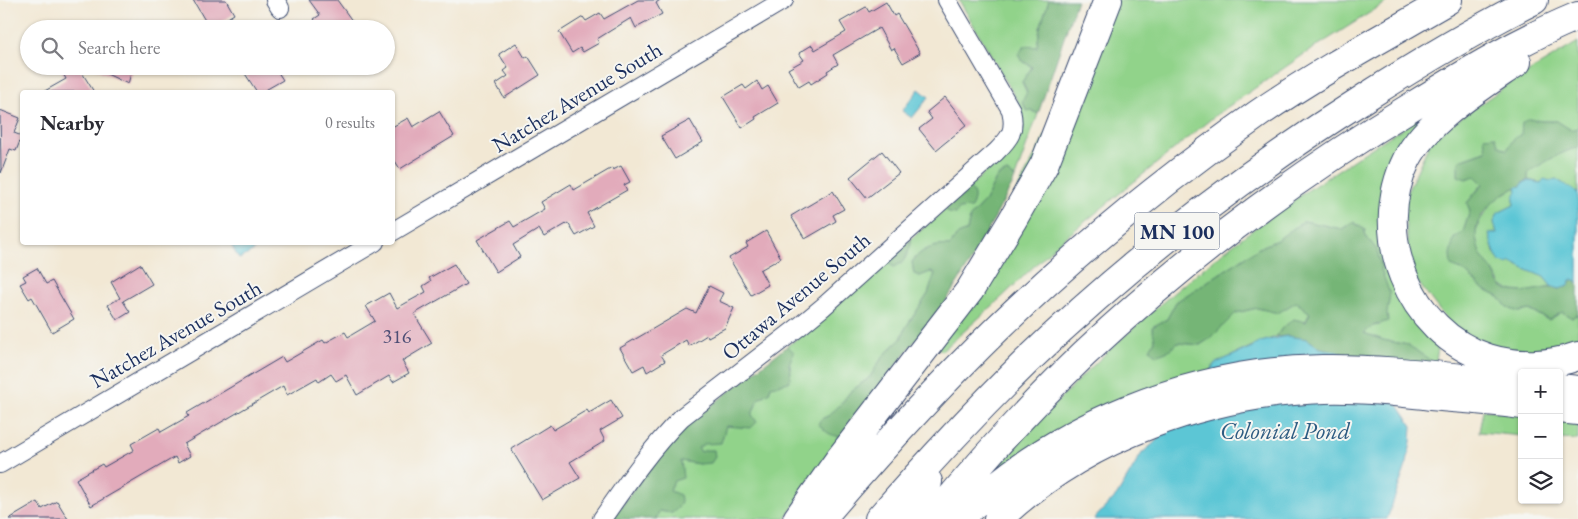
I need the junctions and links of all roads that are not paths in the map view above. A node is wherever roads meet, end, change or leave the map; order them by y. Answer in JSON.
{"nodes":[{"id":1,"x":784,"y":0,"type":"edge"},
{"id":2,"x":947,"y":0,"type":"edge"},
{"id":3,"x":1092,"y":0,"type":"edge"},
{"id":4,"x":1108,"y":0,"type":"edge"},
{"id":5,"x":1448,"y":0,"type":"edge"},
{"id":6,"x":1529,"y":3,"type":"edge"},
{"id":7,"x":1578,"y":16,"type":"edge"},
{"id":8,"x":1578,"y":24,"type":"edge"},
{"id":9,"x":1543,"y":38,"type":"junction"},
{"id":10,"x":1012,"y":221,"type":"junction"},
{"id":11,"x":395,"y":230,"type":"edge"},
{"id":12,"x":370,"y":245,"type":"edge"},
{"id":13,"x":1578,"y":356,"type":"edge"},
{"id":14,"x":1563,"y":388,"type":"edge"},
{"id":15,"x":1578,"y":390,"type":"edge"},
{"id":16,"x":1512,"y":393,"type":"edge"},
{"id":17,"x":1563,"y":409,"type":"edge"},
{"id":18,"x":1578,"y":411,"type":"edge"},
{"id":19,"x":954,"y":436,"type":"junction"},
{"id":20,"x":1083,"y":443,"type":"junction"},
{"id":21,"x":0,"y":464,"type":"edge"},
{"id":22,"x":602,"y":519,"type":"edge"},
{"id":23,"x":797,"y":519,"type":"edge"},
{"id":24,"x":821,"y":519,"type":"edge"},
{"id":25,"x":879,"y":519,"type":"edge"},
{"id":26,"x":906,"y":519,"type":"edge"},
{"id":27,"x":932,"y":519,"type":"edge"},
{"id":28,"x":959,"y":519,"type":"edge"},
{"id":29,"x":998,"y":519,"type":"edge"}],
"edges":[{"from":1,"to":11,"type":"street","name":"Natchez Avenue South"},
{"from":2,"to":22,"type":"street","name":"Ottawa Avenue South"},
{"from":3,"to":10,"type":"highway"},
{"from":4,"to":10,"type":"highway"},
{"from":5,"to":24,"type":"highway","number":"MN 100"},
{"from":6,"to":19,"type":"highway","number":"MN 100"},
{"from":7,"to":9,"type":"highway"},
{"from":8,"to":9,"type":"highway"},
{"from":9,"to":13,"type":"highway"},
{"from":9,"to":27,"type":"highway"},
{"from":10,"to":23,"type":"highway"},
{"from":12,"to":21,"type":"street","name":"Natchez Avenue South"},
{"from":14,"to":15,"type":"highway"},
{"from":16,"to":20,"type":"highway"},
{"from":17,"to":18,"type":"highway"},
{"from":19,"to":25,"type":"highway","number":"MN 100"},
{"from":19,"to":26,"type":"highway"},
{"from":20,"to":28,"type":"highway"},
{"from":20,"to":29,"type":"highway"}]}
